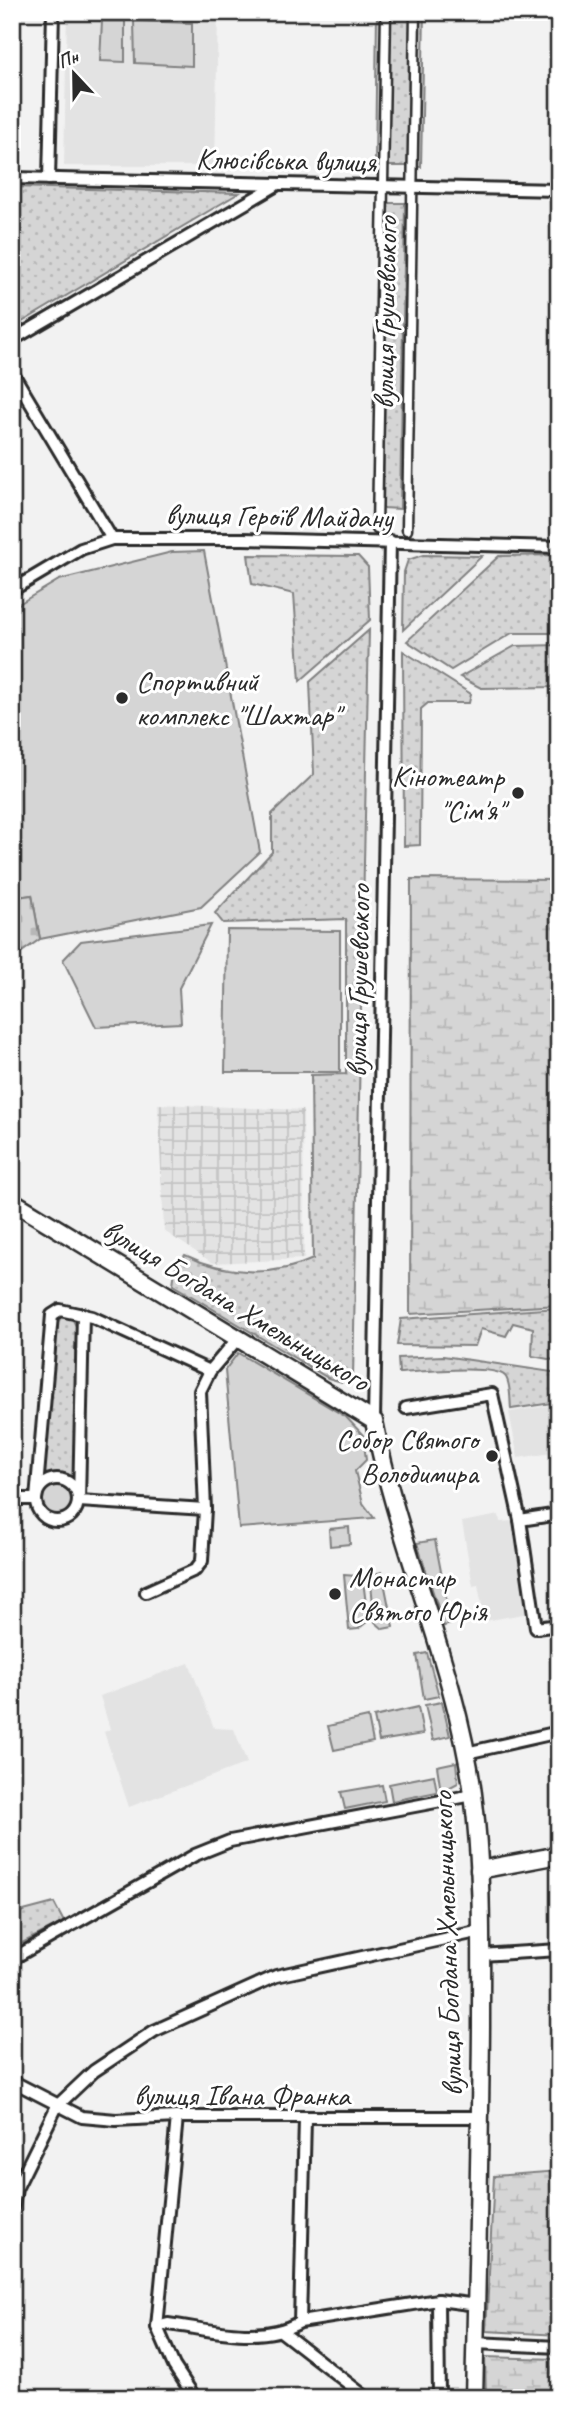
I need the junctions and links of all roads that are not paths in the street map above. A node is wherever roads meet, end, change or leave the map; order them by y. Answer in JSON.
{"nodes":[{"id":1,"x":52,"y":12,"type":"edge"},
{"id":2,"x":386,"y":12,"type":"edge"},
{"id":3,"x":415,"y":12,"type":"edge"},
{"id":4,"x":12,"y":178,"type":"edge"},
{"id":5,"x":49,"y":179,"type":"junction"},
{"id":6,"x":276,"y":185,"type":"junction"},
{"id":7,"x":382,"y":186,"type":"junction"},
{"id":8,"x":412,"y":187,"type":"junction"},
{"id":9,"x":559,"y":190,"type":"edge"},
{"id":10,"x":12,"y":340,"type":"edge"},
{"id":11,"x":12,"y":372,"type":"edge"},
{"id":12,"x":377,"y":529,"type":"dead end"},
{"id":13,"x":407,"y":530,"type":"dead end"},
{"id":14,"x":112,"y":539,"type":"junction"},
{"id":15,"x":390,"y":541,"type":"junction"},
{"id":16,"x":559,"y":547,"type":"edge"},
{"id":17,"x":12,"y":590,"type":"edge"},
{"id":18,"x":12,"y":1201,"type":"edge"},
{"id":19,"x":83,"y":1314,"type":"junction"},
{"id":20,"x":239,"y":1337,"type":"junction"},
{"id":21,"x":210,"y":1371,"type":"junction"},
{"id":22,"x":405,"y":1408,"type":"dead end"},
{"id":23,"x":374,"y":1420,"type":"junction"},
{"id":24,"x":12,"y":1499,"type":"edge"},
{"id":25,"x":36,"y":1499,"type":"junction"},
{"id":26,"x":79,"y":1501,"type":"junction"},
{"id":27,"x":205,"y":1509,"type":"junction"},
{"id":28,"x":559,"y":1514,"type":"edge"},
{"id":29,"x":520,"y":1520,"type":"junction"},
{"id":30,"x":146,"y":1592,"type":"dead end"},
{"id":31,"x":559,"y":1625,"type":"edge"},
{"id":32,"x":559,"y":1732,"type":"edge"},
{"id":33,"x":466,"y":1753,"type":"junction"},
{"id":34,"x":473,"y":1795,"type":"junction"},
{"id":35,"x":559,"y":1855,"type":"edge"},
{"id":36,"x":479,"y":1870,"type":"junction"},
{"id":37,"x":481,"y":1931,"type":"junction"},
{"id":38,"x":559,"y":1950,"type":"edge"},
{"id":39,"x":481,"y":1955,"type":"junction"},
{"id":40,"x":12,"y":1959,"type":"edge"},
{"id":41,"x":12,"y":2081,"type":"edge"},
{"id":42,"x":57,"y":2106,"type":"junction"},
{"id":43,"x":177,"y":2117,"type":"junction"},
{"id":44,"x":480,"y":2117,"type":"junction"},
{"id":45,"x":305,"y":2119,"type":"junction"},
{"id":46,"x":12,"y":2211,"type":"edge"},
{"id":47,"x":438,"y":2300,"type":"junction"},
{"id":48,"x":477,"y":2305,"type":"junction"},
{"id":49,"x":300,"y":2322,"type":"junction"},
{"id":50,"x":157,"y":2328,"type":"junction"},
{"id":51,"x":282,"y":2332,"type":"junction"},
{"id":52,"x":475,"y":2343,"type":"junction"},
{"id":53,"x":559,"y":2347,"type":"edge"},
{"id":54,"x":195,"y":2398,"type":"edge"},
{"id":55,"x":367,"y":2398,"type":"edge"},
{"id":56,"x":439,"y":2398,"type":"edge"},
{"id":57,"x":474,"y":2398,"type":"edge"}],
"edges":[{"from":1,"to":5,"type":"street"},
{"from":2,"to":7,"type":"street","name":"вулиця Грушевського"},
{"from":3,"to":8,"type":"street","name":"вулиця Грушевського"},
{"from":4,"to":5,"type":"street","name":"Клюсівська вулиця"},
{"from":5,"to":6,"type":"street","name":"Клюсівська вулиця"},
{"from":6,"to":7,"type":"street","name":"Клюсівська вулиця"},
{"from":6,"to":10,"type":"street"},
{"from":7,"to":8,"type":"street","name":"Клюсівська вулиця"},
{"from":7,"to":12,"type":"street","name":"вулиця Грушевського"},
{"from":8,"to":9,"type":"street","name":"Клюсівська вулиця"},
{"from":8,"to":13,"type":"street","name":"вулиця Грушевського"},
{"from":11,"to":14,"type":"street"},
{"from":14,"to":15,"type":"street","name":"вулиця Героїв Майдану"},
{"from":14,"to":17,"type":"street","name":"вулиця Героїв Майдану"},
{"from":15,"to":16,"type":"street","name":"вулиця Героїв Майдану"},
{"from":15,"to":23,"type":"street","name":"вулиця Грушевського"},
{"from":18,"to":20,"type":"main road","name":"вулиця Богдана Хмельницького"},
{"from":19,"to":21,"type":"street"},
{"from":19,"to":25,"type":"street"},
{"from":19,"to":26,"type":"street"},
{"from":20,"to":21,"type":"street"},
{"from":20,"to":23,"type":"main road","name":"вулиця Богдана Хмельницького"},
{"from":21,"to":27,"type":"street"},
{"from":22,"to":29,"type":"street"},
{"from":23,"to":33,"type":"main road","name":"вулиця Богдана Хмельницького"},
{"from":24,"to":25,"type":"street"},
{"from":25,"to":26,"type":"street"},
{"from":25,"to":26,"type":"street"},
{"from":26,"to":27,"type":"street"},
{"from":27,"to":30,"type":"street"},
{"from":28,"to":29,"type":"street"},
{"from":29,"to":31,"type":"street"},
{"from":32,"to":33,"type":"street"},
{"from":33,"to":34,"type":"main road","name":"вулиця Богдана Хмельницького"},
{"from":34,"to":36,"type":"main road","name":"вулиця Богдана Хмельницького"},
{"from":34,"to":40,"type":"street"},
{"from":35,"to":36,"type":"main road"},
{"from":36,"to":37,"type":"main road","name":"вулиця Богдана Хмельницького"},
{"from":37,"to":39,"type":"main road","name":"вулиця Богдана Хмельницького"},
{"from":37,"to":42,"type":"street"},
{"from":38,"to":39,"type":"street"},
{"from":39,"to":44,"type":"main road","name":"вулиця Богдана Хмельницького"},
{"from":41,"to":42,"type":"street","name":"вулиця Івана Франка"},
{"from":42,"to":43,"type":"street","name":"вулиця Івана Франка"},
{"from":42,"to":46,"type":"street"},
{"from":43,"to":45,"type":"street","name":"вулиця Івана Франка"},
{"from":43,"to":50,"type":"street"},
{"from":44,"to":45,"type":"street","name":"вулиця Івана Франка"},
{"from":44,"to":48,"type":"main road","name":"вулиця Богдана Хмельницького"},
{"from":45,"to":49,"type":"street"},
{"from":47,"to":48,"type":"street"},
{"from":47,"to":49,"type":"street"},
{"from":47,"to":56,"type":"street"},
{"from":48,"to":52,"type":"main road","name":"вулиця Богдана Хмельницького"},
{"from":49,"to":51,"type":"street"},
{"from":50,"to":51,"type":"street"},
{"from":50,"to":54,"type":"street"},
{"from":51,"to":55,"type":"street"},
{"from":52,"to":53,"type":"street"},
{"from":52,"to":57,"type":"main road","name":"вулиця Богдана Хмельницького"}]}
